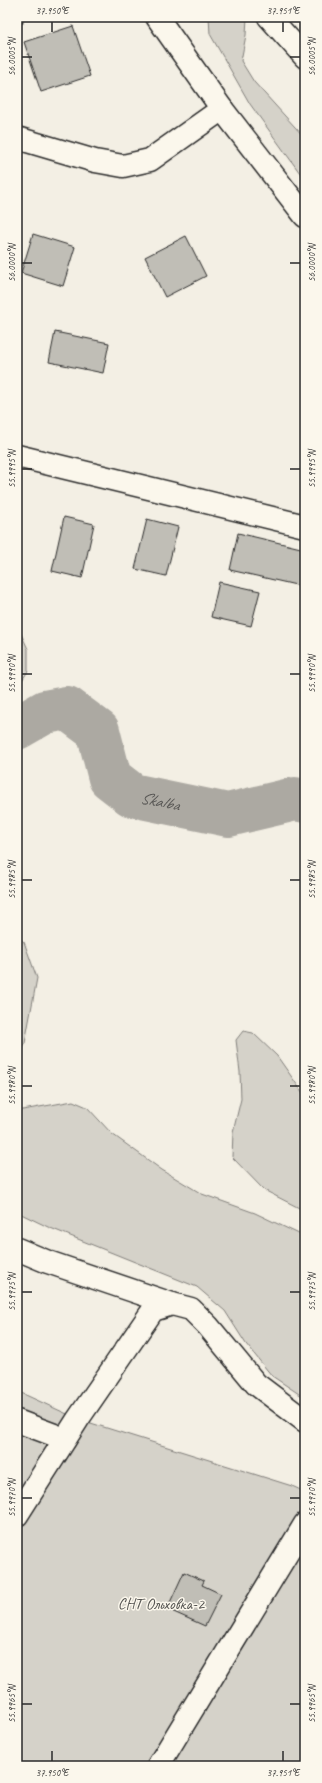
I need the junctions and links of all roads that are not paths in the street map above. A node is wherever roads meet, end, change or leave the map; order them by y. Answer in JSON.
{"nodes":[{"id":1,"x":156,"y":17,"type":"edge"},
{"id":2,"x":269,"y":17,"type":"edge"},
{"id":3,"x":305,"y":56,"type":"edge"},
{"id":4,"x":222,"y":109,"type":"junction"},
{"id":5,"x":17,"y":138,"type":"edge"},
{"id":6,"x":305,"y":216,"type":"edge"},
{"id":7,"x":17,"y":456,"type":"edge"},
{"id":8,"x":305,"y":526,"type":"edge"},
{"id":9,"x":17,"y":1249,"type":"edge"},
{"id":10,"x":172,"y":1304,"type":"junction"},
{"id":11,"x":17,"y":1420,"type":"edge"},
{"id":12,"x":305,"y":1421,"type":"edge"},
{"id":13,"x":65,"y":1439,"type":"junction"},
{"id":14,"x":17,"y":1515,"type":"edge"},
{"id":15,"x":305,"y":1524,"type":"edge"},
{"id":16,"x":158,"y":1766,"type":"edge"}],
"edges":[{"from":1,"to":4,"type":"street"},
{"from":2,"to":3,"type":"street"},
{"from":4,"to":5,"type":"street"},
{"from":4,"to":6,"type":"street"},
{"from":7,"to":8,"type":"street"},
{"from":9,"to":10,"type":"street"},
{"from":10,"to":12,"type":"street"},
{"from":10,"to":13,"type":"street"},
{"from":11,"to":13,"type":"street"},
{"from":13,"to":14,"type":"street"},
{"from":15,"to":16,"type":"street"}]}
